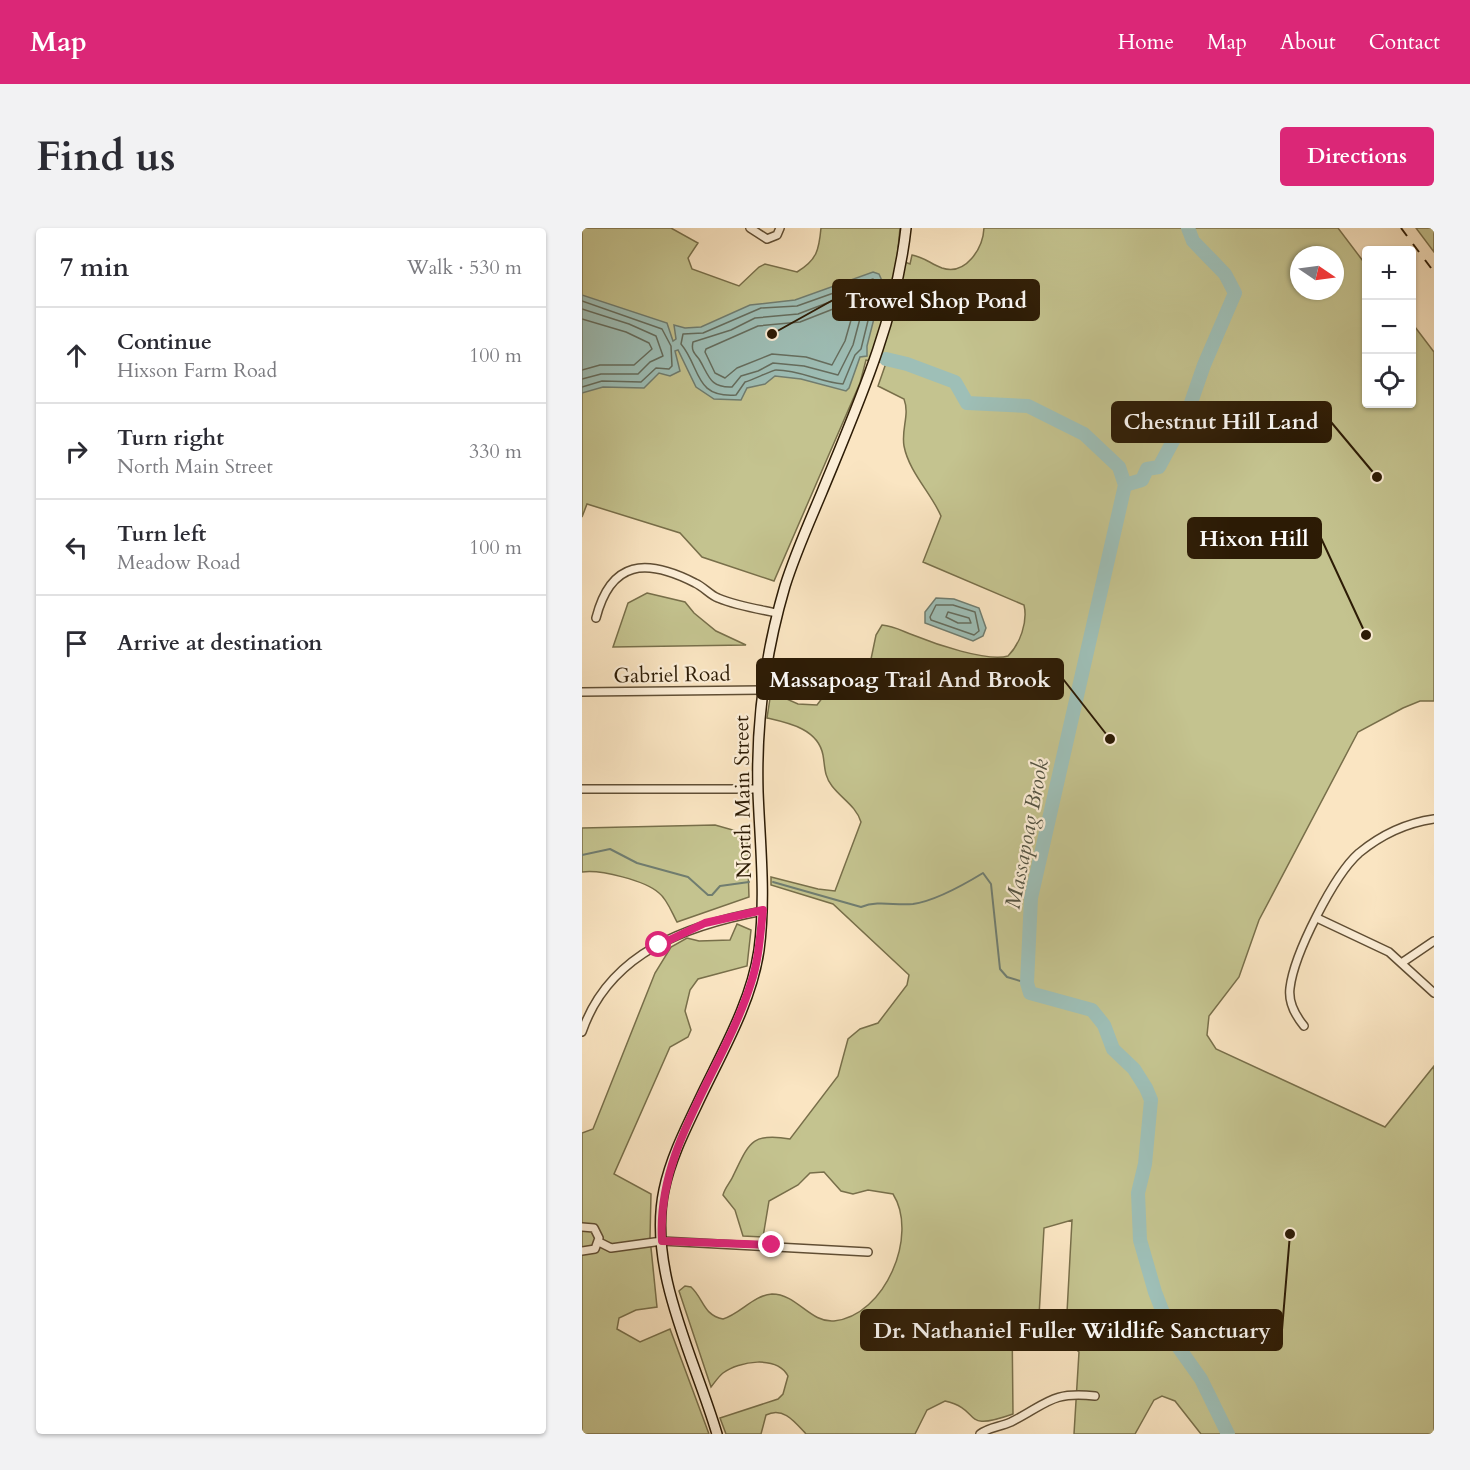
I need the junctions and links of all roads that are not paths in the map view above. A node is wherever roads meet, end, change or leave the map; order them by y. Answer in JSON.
{"nodes":[{"id":1,"x":750,"y":228,"type":"edge"},
{"id":2,"x":780,"y":228,"type":"edge"},
{"id":3,"x":906,"y":228,"type":"edge"},
{"id":4,"x":777,"y":613,"type":"junction"},
{"id":5,"x":596,"y":618,"type":"dead end"},
{"id":6,"x":762,"y":690,"type":"junction"},
{"id":7,"x":582,"y":692,"type":"edge"},
{"id":8,"x":582,"y":789,"type":"edge"},
{"id":9,"x":758,"y":789,"type":"junction"},
{"id":10,"x":1434,"y":819,"type":"edge"},
{"id":11,"x":763,"y":910,"type":"junction"},
{"id":12,"x":1317,"y":918,"type":"junction"},
{"id":13,"x":1434,"y":940,"type":"edge"},
{"id":14,"x":1403,"y":962,"type":"junction"},
{"id":15,"x":1434,"y":993,"type":"edge"},
{"id":16,"x":1304,"y":1026,"type":"dead end"},
{"id":17,"x":582,"y":1032,"type":"edge"},
{"id":18,"x":582,"y":1227,"type":"edge"},
{"id":19,"x":662,"y":1241,"type":"junction"},
{"id":20,"x":599,"y":1242,"type":"junction"},
{"id":21,"x":582,"y":1251,"type":"edge"},
{"id":22,"x":868,"y":1252,"type":"dead end"},
{"id":23,"x":1095,"y":1396,"type":"dead end"},
{"id":24,"x":717,"y":1434,"type":"edge"},
{"id":25,"x":980,"y":1434,"type":"edge"}],
"edges":[{"from":1,"to":2,"type":"street"},
{"from":3,"to":4,"type":"main road","name":"North Main Street"},
{"from":4,"to":5,"type":"street"},
{"from":4,"to":6,"type":"main road","name":"North Main Street"},
{"from":6,"to":7,"type":"street","name":"Gabriel Road"},
{"from":6,"to":9,"type":"main road","name":"North Main Street"},
{"from":8,"to":9,"type":"street"},
{"from":9,"to":11,"type":"main road","name":"North Main Street"},
{"from":10,"to":12,"type":"street"},
{"from":11,"to":17,"type":"street"},
{"from":11,"to":19,"type":"main road","name":"North Main Street"},
{"from":12,"to":14,"type":"street"},
{"from":12,"to":16,"type":"street"},
{"from":13,"to":14,"type":"street"},
{"from":14,"to":15,"type":"street"},
{"from":18,"to":20,"type":"street"},
{"from":19,"to":20,"type":"street"},
{"from":19,"to":22,"type":"street"},
{"from":19,"to":24,"type":"main road","name":"North Main Street"},
{"from":20,"to":21,"type":"street"},
{"from":23,"to":25,"type":"street"}]}
